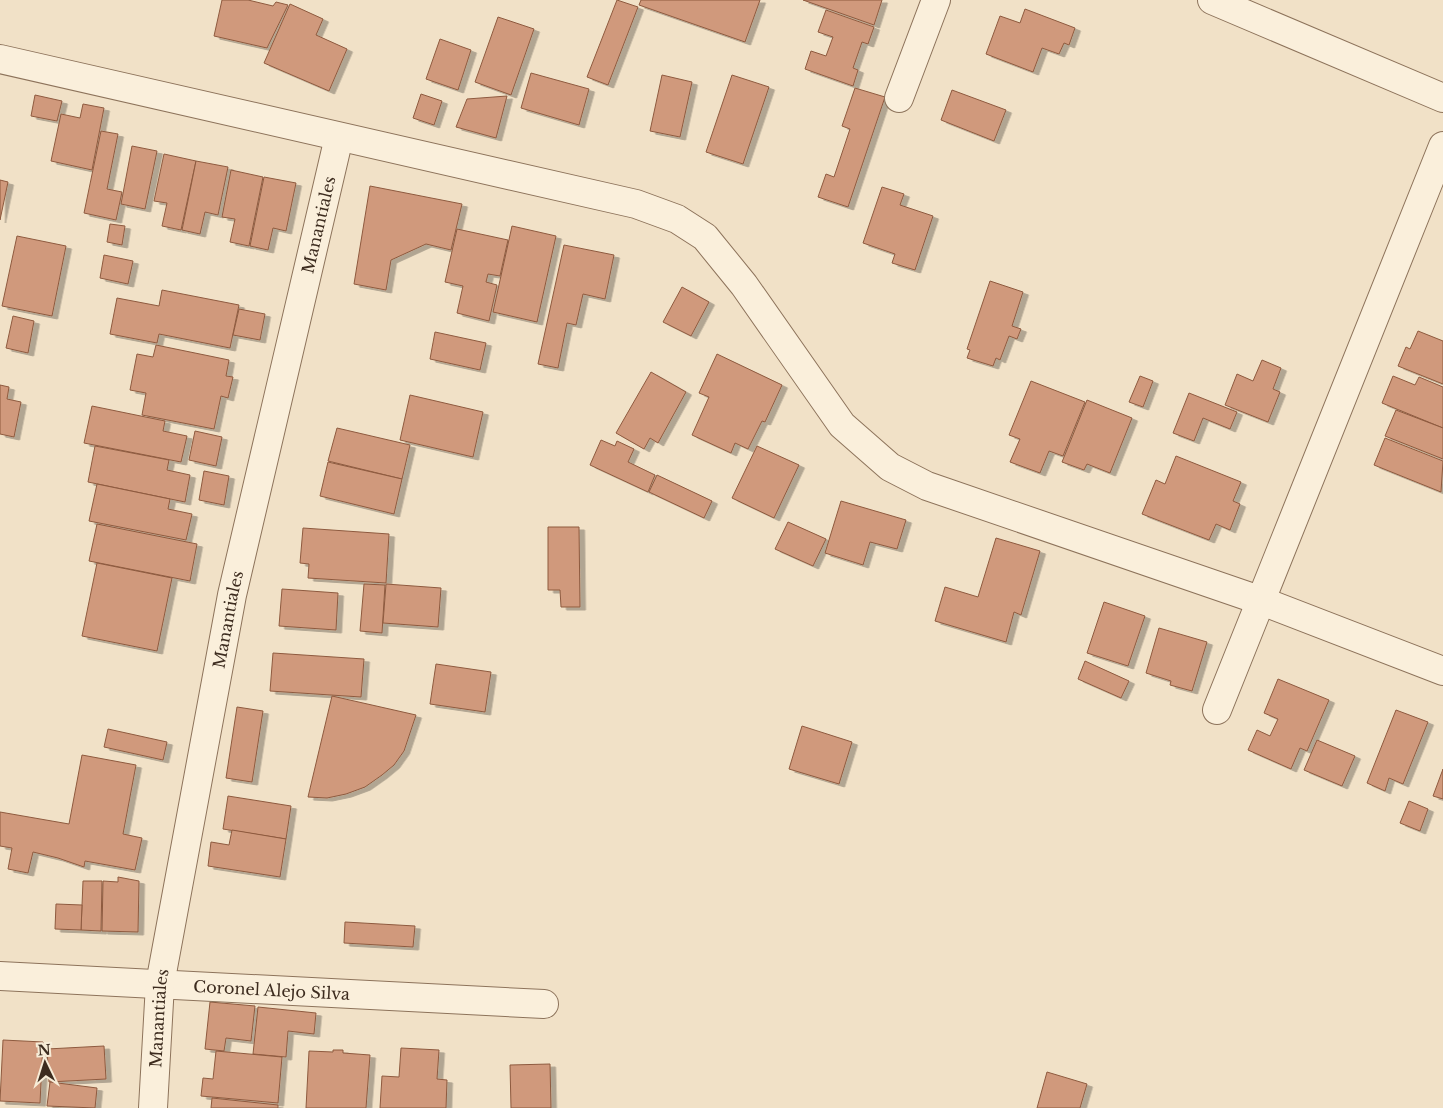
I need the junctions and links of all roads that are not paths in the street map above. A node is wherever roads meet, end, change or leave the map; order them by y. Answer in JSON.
{"nodes":[{"id":1,"x":936,"y":0,"type":"edge"},
{"id":2,"x":1212,"y":0,"type":"edge"},
{"id":3,"x":0,"y":59,"type":"edge"},
{"id":4,"x":899,"y":98,"type":"dead end"},
{"id":5,"x":1443,"y":98,"type":"edge"},
{"id":6,"x":339,"y":137,"type":"junction"},
{"id":7,"x":1443,"y":146,"type":"edge"},
{"id":8,"x":1260,"y":600,"type":"junction"},
{"id":9,"x":1443,"y":671,"type":"edge"},
{"id":10,"x":1217,"y":710,"type":"dead end"},
{"id":11,"x":0,"y":976,"type":"edge"},
{"id":12,"x":160,"y":984,"type":"junction"},
{"id":13,"x":544,"y":1004,"type":"dead end"},
{"id":14,"x":153,"y":1108,"type":"edge"}],
"edges":[{"from":1,"to":4,"type":"street"},
{"from":2,"to":5,"type":"street"},
{"from":3,"to":6,"type":"street"},
{"from":6,"to":8,"type":"street"},
{"from":6,"to":12,"type":"street","name":"Manantiales"},
{"from":7,"to":8,"type":"street"},
{"from":8,"to":9,"type":"street"},
{"from":8,"to":10,"type":"street"},
{"from":11,"to":12,"type":"street","name":"Coronel Alejo Silva"},
{"from":12,"to":13,"type":"street","name":"Coronel Alejo Silva"},
{"from":12,"to":14,"type":"street","name":"Manantiales"}]}
